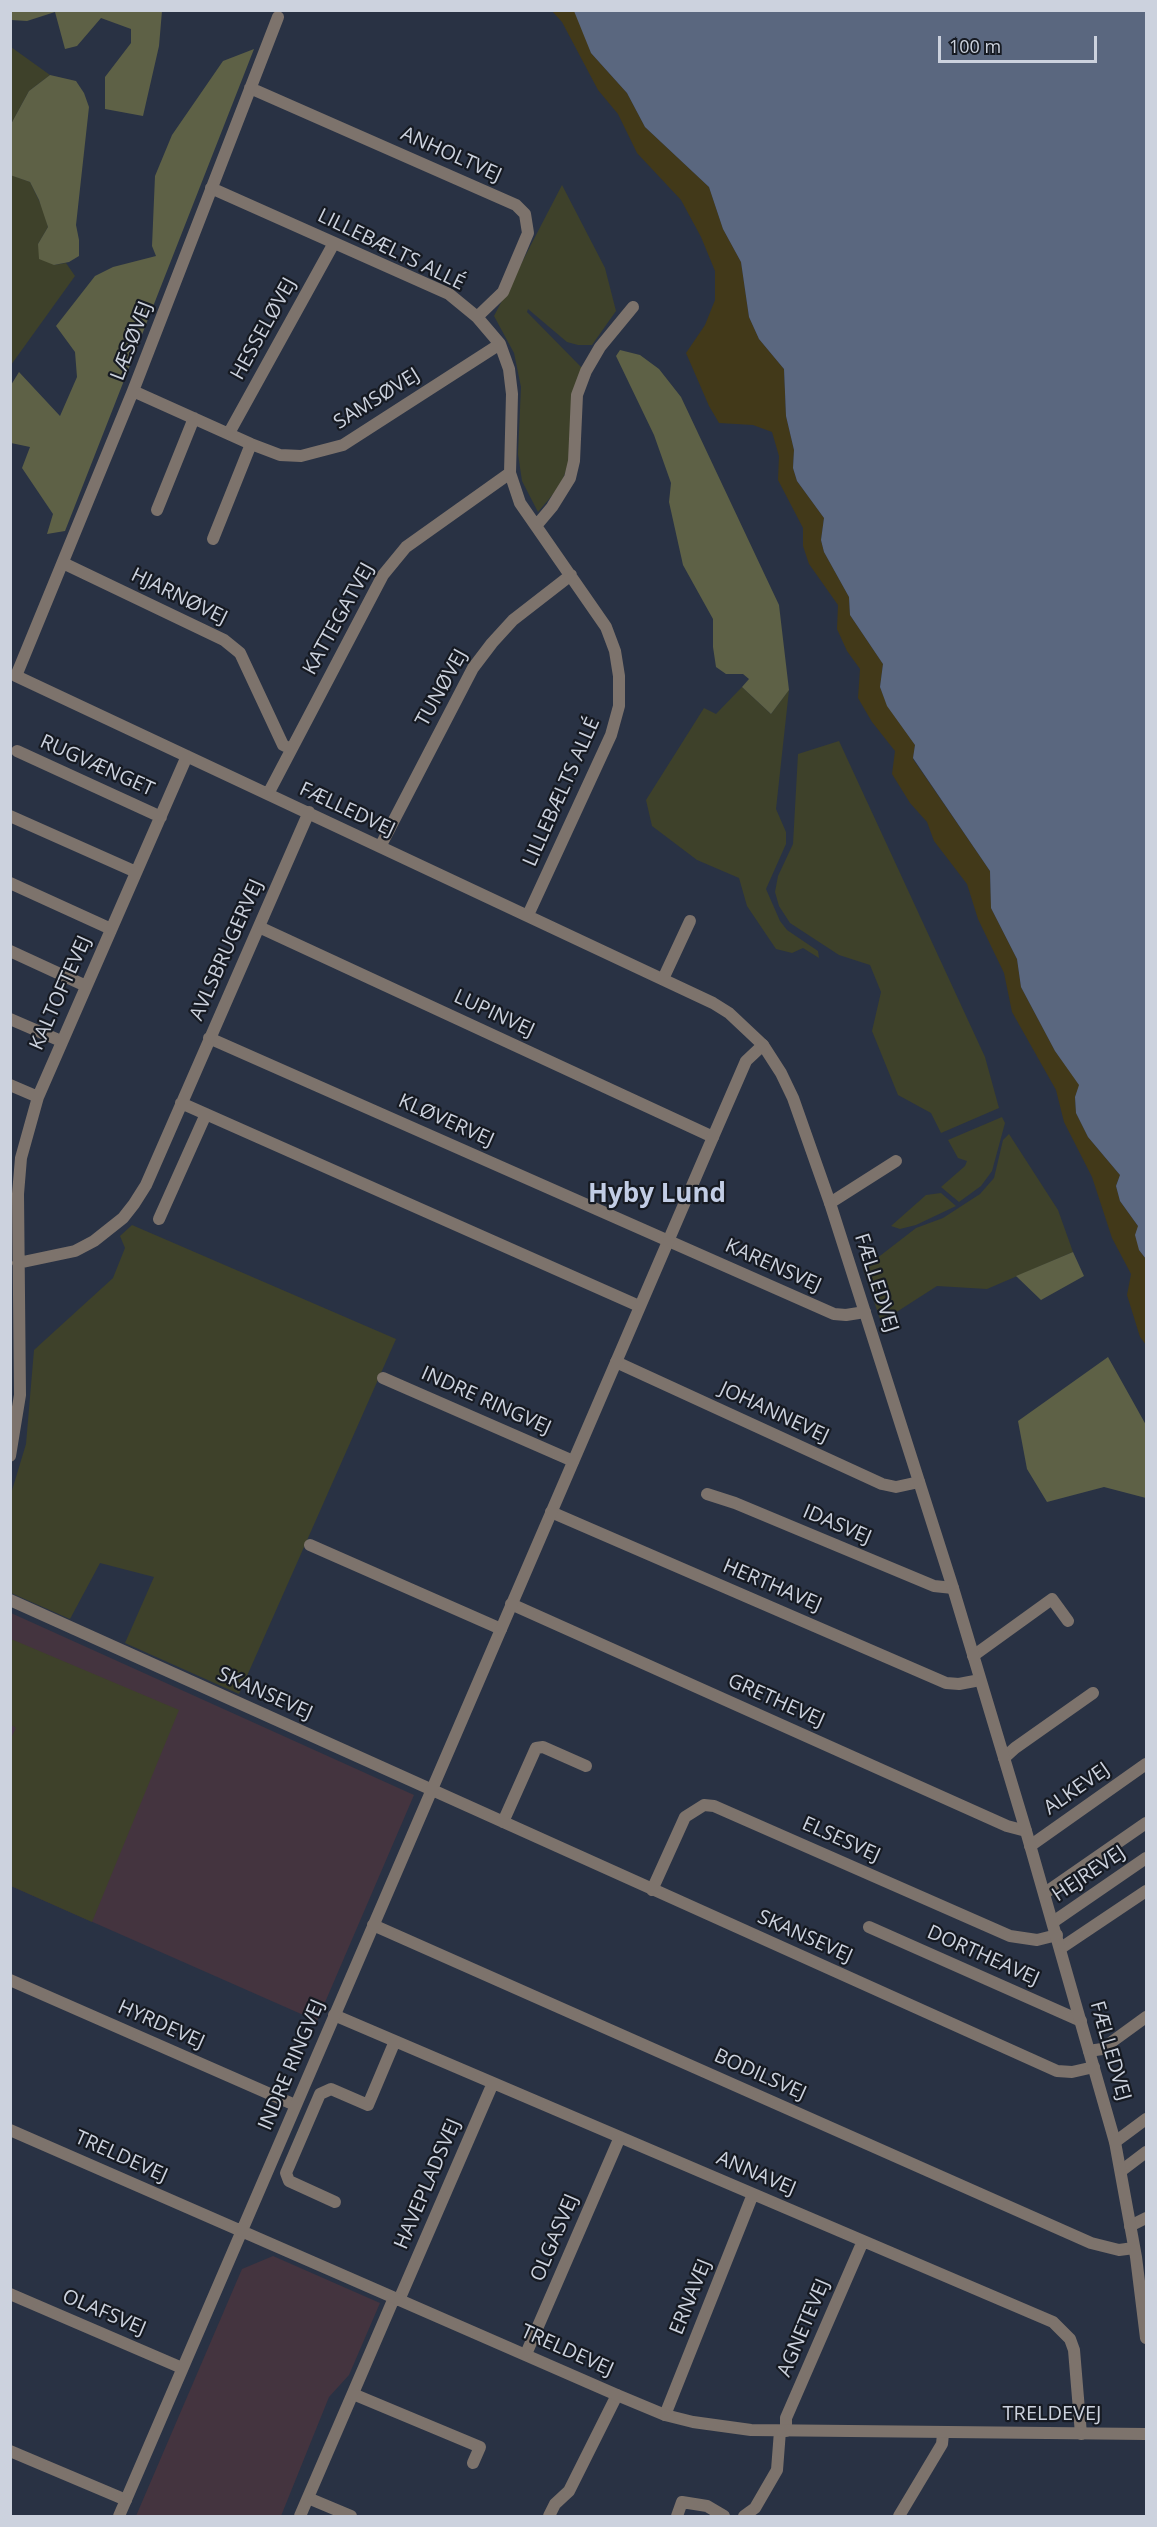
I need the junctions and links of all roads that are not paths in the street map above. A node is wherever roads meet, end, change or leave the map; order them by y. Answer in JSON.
{"nodes":[{"id":1,"x":278,"y":17,"type":"dead end"},
{"id":2,"x":250,"y":88,"type":"junction"},
{"id":3,"x":211,"y":188,"type":"junction"},
{"id":4,"x":334,"y":243,"type":"junction"},
{"id":5,"x":633,"y":307,"type":"dead end"},
{"id":6,"x":477,"y":317,"type":"junction"},
{"id":7,"x":500,"y":345,"type":"junction"},
{"id":8,"x":133,"y":391,"type":"junction"},
{"id":9,"x":194,"y":418,"type":"junction"},
{"id":10,"x":229,"y":433,"type":"junction"},
{"id":11,"x":251,"y":444,"type":"junction"},
{"id":12,"x":510,"y":473,"type":"junction"},
{"id":13,"x":157,"y":510,"type":"dead end"},
{"id":14,"x":536,"y":526,"type":"junction"},
{"id":15,"x":213,"y":539,"type":"dead end"},
{"id":16,"x":63,"y":563,"type":"junction"},
{"id":17,"x":571,"y":575,"type":"junction"},
{"id":18,"x":16,"y":676,"type":"joint"},
{"id":19,"x":291,"y":749,"type":"junction"},
{"id":20,"x":17,"y":751,"type":"dead end"},
{"id":21,"x":187,"y":756,"type":"junction"},
{"id":22,"x":268,"y":794,"type":"junction"},
{"id":23,"x":309,"y":812,"type":"junction"},
{"id":24,"x":10,"y":816,"type":"edge"},
{"id":25,"x":161,"y":817,"type":"junction"},
{"id":26,"x":380,"y":847,"type":"junction"},
{"id":27,"x":136,"y":872,"type":"junction"},
{"id":28,"x":10,"y":883,"type":"edge"},
{"id":29,"x":528,"y":915,"type":"junction"},
{"id":30,"x":690,"y":921,"type":"dead end"},
{"id":31,"x":259,"y":927,"type":"junction"},
{"id":32,"x":111,"y":929,"type":"junction"},
{"id":33,"x":10,"y":951,"type":"edge"},
{"id":34,"x":663,"y":978,"type":"junction"},
{"id":35,"x":86,"y":986,"type":"junction"},
{"id":36,"x":10,"y":1018,"type":"edge"},
{"id":37,"x":209,"y":1038,"type":"junction"},
{"id":38,"x":61,"y":1041,"type":"junction"},
{"id":39,"x":763,"y":1046,"type":"junction"},
{"id":40,"x":10,"y":1085,"type":"edge"},
{"id":41,"x":38,"y":1097,"type":"junction"},
{"id":42,"x":181,"y":1103,"type":"junction"},
{"id":43,"x":206,"y":1114,"type":"junction"},
{"id":44,"x":713,"y":1137,"type":"junction"},
{"id":45,"x":16,"y":1157,"type":"edge"},
{"id":46,"x":896,"y":1161,"type":"dead end"},
{"id":47,"x":830,"y":1203,"type":"junction"},
{"id":48,"x":159,"y":1219,"type":"dead end"},
{"id":49,"x":668,"y":1240,"type":"junction"},
{"id":50,"x":18,"y":1263,"type":"junction"},
{"id":51,"x":639,"y":1306,"type":"junction"},
{"id":52,"x":865,"y":1312,"type":"junction"},
{"id":53,"x":616,"y":1362,"type":"junction"},
{"id":54,"x":382,"y":1378,"type":"dead end"},
{"id":55,"x":13,"y":1437,"type":"edge"},
{"id":56,"x":10,"y":1456,"type":"edge"},
{"id":57,"x":573,"y":1461,"type":"junction"},
{"id":58,"x":919,"y":1482,"type":"junction"},
{"id":59,"x":707,"y":1494,"type":"dead end"},
{"id":60,"x":551,"y":1512,"type":"junction"},
{"id":61,"x":310,"y":1545,"type":"dead end"},
{"id":62,"x":953,"y":1588,"type":"junction"},
{"id":63,"x":10,"y":1600,"type":"edge"},
{"id":64,"x":511,"y":1604,"type":"junction"},
{"id":65,"x":1068,"y":1621,"type":"dead end"},
{"id":66,"x":501,"y":1629,"type":"junction"},
{"id":67,"x":973,"y":1656,"type":"junction"},
{"id":68,"x":980,"y":1680,"type":"junction"},
{"id":69,"x":1093,"y":1693,"type":"dead end"},
{"id":70,"x":1004,"y":1758,"type":"junction"},
{"id":71,"x":1146,"y":1764,"type":"edge"},
{"id":72,"x":586,"y":1766,"type":"dead end"},
{"id":73,"x":431,"y":1790,"type":"junction"},
{"id":74,"x":503,"y":1822,"type":"junction"},
{"id":75,"x":1146,"y":1823,"type":"edge"},
{"id":76,"x":1026,"y":1831,"type":"junction"},
{"id":77,"x":1030,"y":1846,"type":"junction"},
{"id":78,"x":1146,"y":1858,"type":"edge"},
{"id":79,"x":652,"y":1890,"type":"junction"},
{"id":80,"x":1146,"y":1891,"type":"edge"},
{"id":81,"x":1045,"y":1893,"type":"junction"},
{"id":82,"x":1053,"y":1922,"type":"junction"},
{"id":83,"x":373,"y":1925,"type":"junction"},
{"id":84,"x":869,"y":1927,"type":"dead end"},
{"id":85,"x":1057,"y":1935,"type":"junction"},
{"id":86,"x":1061,"y":1948,"type":"junction"},
{"id":87,"x":10,"y":1980,"type":"edge"},
{"id":88,"x":334,"y":2015,"type":"junction"},
{"id":89,"x":1146,"y":2017,"type":"edge"},
{"id":90,"x":1081,"y":2020,"type":"junction"},
{"id":91,"x":395,"y":2041,"type":"junction"},
{"id":92,"x":1089,"y":2051,"type":"junction"},
{"id":93,"x":1094,"y":2067,"type":"junction"},
{"id":94,"x":493,"y":2083,"type":"junction"},
{"id":95,"x":296,"y":2105,"type":"junction"},
{"id":96,"x":1146,"y":2119,"type":"edge"},
{"id":97,"x":10,"y":2130,"type":"edge"},
{"id":98,"x":620,"y":2137,"type":"junction"},
{"id":99,"x":1115,"y":2142,"type":"junction"},
{"id":100,"x":1146,"y":2152,"type":"edge"},
{"id":101,"x":1120,"y":2171,"type":"junction"},
{"id":102,"x":753,"y":2194,"type":"junction"},
{"id":103,"x":335,"y":2202,"type":"dead end"},
{"id":104,"x":1146,"y":2218,"type":"edge"},
{"id":105,"x":1130,"y":2226,"type":"junction"},
{"id":106,"x":242,"y":2231,"type":"junction"},
{"id":107,"x":863,"y":2241,"type":"junction"},
{"id":108,"x":1139,"y":2253,"type":"edge"},
{"id":109,"x":10,"y":2294,"type":"edge"},
{"id":110,"x":397,"y":2299,"type":"junction"},
{"id":111,"x":1146,"y":2338,"type":"edge"},
{"id":112,"x":526,"y":2354,"type":"junction"},
{"id":113,"x":182,"y":2368,"type":"junction"},
{"id":114,"x":353,"y":2394,"type":"junction"},
{"id":115,"x":617,"y":2395,"type":"junction"},
{"id":116,"x":665,"y":2415,"type":"junction"},
{"id":117,"x":783,"y":2431,"type":"junction"},
{"id":118,"x":943,"y":2434,"type":"junction"},
{"id":119,"x":1081,"y":2434,"type":"junction"},
{"id":120,"x":1146,"y":2434,"type":"edge"},
{"id":121,"x":10,"y":2451,"type":"edge"},
{"id":122,"x":473,"y":2463,"type":"dead end"},
{"id":123,"x":308,"y":2498,"type":"junction"},
{"id":124,"x":126,"y":2500,"type":"junction"},
{"id":125,"x":119,"y":2517,"type":"edge"},
{"id":126,"x":300,"y":2517,"type":"edge"},
{"id":127,"x":351,"y":2517,"type":"edge"},
{"id":128,"x":549,"y":2517,"type":"edge"},
{"id":129,"x":677,"y":2517,"type":"edge"},
{"id":130,"x":724,"y":2517,"type":"edge"},
{"id":131,"x":744,"y":2517,"type":"edge"},
{"id":132,"x":899,"y":2517,"type":"edge"}],
"edges":[{"from":1,"to":2,"type":"street","name":"LÆSØVEJ"},
{"from":2,"to":3,"type":"street","name":"LÆSØVEJ"},
{"from":2,"to":6,"type":"street","name":"ANHOLTVEJ"},
{"from":3,"to":4,"type":"street","name":"LILLEBÆLTS ALLÉ"},
{"from":3,"to":8,"type":"street","name":"LÆSØVEJ"},
{"from":4,"to":6,"type":"street","name":"LILLEBÆLTS ALLÉ"},
{"from":4,"to":10,"type":"street","name":"HESSELØVEJ"},
{"from":5,"to":14,"type":"street"},
{"from":6,"to":7,"type":"street","name":"LILLEBÆLTS ALLÉ"},
{"from":7,"to":11,"type":"street","name":"SAMSØVEJ"},
{"from":7,"to":12,"type":"street","name":"LILLEBÆLTS ALLÉ"},
{"from":8,"to":9,"type":"street","name":"SAMSØVEJ"},
{"from":8,"to":16,"type":"street","name":"LÆSØVEJ"},
{"from":9,"to":10,"type":"street","name":"SAMSØVEJ"},
{"from":9,"to":13,"type":"street"},
{"from":10,"to":11,"type":"street","name":"SAMSØVEJ"},
{"from":11,"to":15,"type":"street"},
{"from":12,"to":14,"type":"street","name":"LILLEBÆLTS ALLÉ"},
{"from":12,"to":19,"type":"street","name":"KATTEGATVEJ"},
{"from":14,"to":17,"type":"street","name":"LILLEBÆLTS ALLÉ"},
{"from":16,"to":18,"type":"street","name":"LÆSØVEJ"},
{"from":16,"to":19,"type":"street","name":"HJARNØVEJ"},
{"from":17,"to":26,"type":"street","name":"TUNØVEJ"},
{"from":17,"to":29,"type":"street","name":"LILLEBÆLTS ALLÉ"},
{"from":18,"to":21,"type":"street","name":"FÆLLEDVEJ"},
{"from":19,"to":22,"type":"street","name":"KATTEGATVEJ"},
{"from":20,"to":25,"type":"street","name":"RUGVÆNGET"},
{"from":21,"to":22,"type":"street","name":"FÆLLEDVEJ"},
{"from":21,"to":25,"type":"street","name":"KALTOFTEVEJ"},
{"from":22,"to":23,"type":"street","name":"FÆLLEDVEJ"},
{"from":23,"to":26,"type":"street","name":"FÆLLEDVEJ"},
{"from":23,"to":31,"type":"street","name":"AVLSBRUGERVEJ"},
{"from":24,"to":27,"type":"street"},
{"from":25,"to":27,"type":"street","name":"KALTOFTEVEJ"},
{"from":26,"to":29,"type":"street","name":"FÆLLEDVEJ"},
{"from":27,"to":32,"type":"street","name":"KALTOFTEVEJ"},
{"from":28,"to":32,"type":"street"},
{"from":29,"to":34,"type":"street","name":"FÆLLEDVEJ"},
{"from":30,"to":34,"type":"street"},
{"from":31,"to":37,"type":"street","name":"AVLSBRUGERVEJ"},
{"from":31,"to":44,"type":"street","name":"LUPINVEJ"},
{"from":32,"to":35,"type":"street","name":"KALTOFTEVEJ"},
{"from":33,"to":35,"type":"street"},
{"from":34,"to":39,"type":"street","name":"FÆLLEDVEJ"},
{"from":35,"to":38,"type":"street","name":"KALTOFTEVEJ"},
{"from":36,"to":38,"type":"street"},
{"from":37,"to":42,"type":"street","name":"AVLSBRUGERVEJ"},
{"from":37,"to":49,"type":"street","name":"KLØVERVEJ"},
{"from":38,"to":41,"type":"street","name":"KALTOFTEVEJ"},
{"from":39,"to":44,"type":"street","name":"INDRE RINGVEJ"},
{"from":39,"to":47,"type":"street","name":"FÆLLEDVEJ"},
{"from":40,"to":41,"type":"street"},
{"from":41,"to":45,"type":"street","name":"KALTOFTEVEJ"},
{"from":42,"to":43,"type":"street"},
{"from":42,"to":50,"type":"street","name":"AVLSBRUGERVEJ"},
{"from":43,"to":48,"type":"street"},
{"from":43,"to":51,"type":"street"},
{"from":44,"to":49,"type":"street","name":"INDRE RINGVEJ"},
{"from":45,"to":50,"type":"street","name":"KALTOFTEVEJ"},
{"from":46,"to":47,"type":"street"},
{"from":47,"to":52,"type":"street","name":"FÆLLEDVEJ"},
{"from":49,"to":51,"type":"street","name":"INDRE RINGVEJ"},
{"from":49,"to":52,"type":"street","name":"KARENSVEJ"},
{"from":50,"to":55,"type":"street","name":"KALTOFTEVEJ"},
{"from":51,"to":53,"type":"street","name":"INDRE RINGVEJ"},
{"from":52,"to":58,"type":"street","name":"FÆLLEDVEJ"},
{"from":53,"to":57,"type":"street","name":"INDRE RINGVEJ"},
{"from":53,"to":58,"type":"street","name":"JOHANNEVEJ"},
{"from":54,"to":57,"type":"street","name":"INDRE RINGVEJ"},
{"from":55,"to":56,"type":"street","name":"KALTOFTEVEJ"},
{"from":57,"to":60,"type":"street","name":"INDRE RINGVEJ"},
{"from":58,"to":62,"type":"street","name":"FÆLLEDVEJ"},
{"from":59,"to":62,"type":"street","name":"IDASVEJ"},
{"from":60,"to":64,"type":"street","name":"INDRE RINGVEJ"},
{"from":60,"to":68,"type":"street","name":"HERTHAVEJ"},
{"from":61,"to":66,"type":"street"},
{"from":62,"to":67,"type":"street","name":"FÆLLEDVEJ"},
{"from":63,"to":73,"type":"street","name":"SKANSEVEJ"},
{"from":64,"to":66,"type":"street","name":"INDRE RINGVEJ"},
{"from":64,"to":76,"type":"street","name":"GRETHEVEJ"},
{"from":65,"to":67,"type":"street"},
{"from":66,"to":73,"type":"street","name":"INDRE RINGVEJ"},
{"from":67,"to":68,"type":"street","name":"FÆLLEDVEJ"},
{"from":68,"to":70,"type":"street","name":"FÆLLEDVEJ"},
{"from":69,"to":70,"type":"street"},
{"from":70,"to":76,"type":"street","name":"FÆLLEDVEJ"},
{"from":71,"to":77,"type":"street","name":"ALKEVEJ"},
{"from":72,"to":74,"type":"street"},
{"from":73,"to":74,"type":"street","name":"SKANSEVEJ"},
{"from":73,"to":83,"type":"street","name":"INDRE RINGVEJ"},
{"from":74,"to":79,"type":"street","name":"SKANSEVEJ"},
{"from":75,"to":81,"type":"street"},
{"from":76,"to":77,"type":"street","name":"FÆLLEDVEJ"},
{"from":77,"to":81,"type":"street","name":"FÆLLEDVEJ"},
{"from":78,"to":82,"type":"street","name":"HEJREVEJ"},
{"from":79,"to":85,"type":"street","name":"ELSESVEJ"},
{"from":79,"to":93,"type":"street","name":"SKANSEVEJ"},
{"from":80,"to":86,"type":"street"},
{"from":81,"to":82,"type":"street","name":"FÆLLEDVEJ"},
{"from":82,"to":85,"type":"street","name":"FÆLLEDVEJ"},
{"from":83,"to":88,"type":"street","name":"INDRE RINGVEJ"},
{"from":83,"to":108,"type":"street","name":"BODILSVEJ"},
{"from":84,"to":90,"type":"street","name":"DORTHEAVEJ"},
{"from":85,"to":86,"type":"street","name":"FÆLLEDVEJ"},
{"from":86,"to":90,"type":"street","name":"FÆLLEDVEJ"},
{"from":87,"to":95,"type":"street","name":"HYRDEVEJ"},
{"from":88,"to":91,"type":"street","name":"ANNAVEJ"},
{"from":88,"to":95,"type":"street","name":"INDRE RINGVEJ"},
{"from":89,"to":92,"type":"street"},
{"from":90,"to":92,"type":"street","name":"FÆLLEDVEJ"},
{"from":91,"to":94,"type":"street","name":"ANNAVEJ"},
{"from":91,"to":103,"type":"street"},
{"from":92,"to":93,"type":"street","name":"FÆLLEDVEJ"},
{"from":93,"to":99,"type":"street","name":"FÆLLEDVEJ"},
{"from":94,"to":98,"type":"street","name":"ANNAVEJ"},
{"from":94,"to":110,"type":"street","name":"HAVEPLADSVEJ"},
{"from":95,"to":106,"type":"street","name":"INDRE RINGVEJ"},
{"from":96,"to":99,"type":"street"},
{"from":97,"to":106,"type":"street","name":"TRELDEVEJ"},
{"from":98,"to":102,"type":"street","name":"ANNAVEJ"},
{"from":98,"to":112,"type":"street","name":"OLGASVEJ"},
{"from":99,"to":101,"type":"street","name":"FÆLLEDVEJ"},
{"from":100,"to":101,"type":"street"},
{"from":101,"to":105,"type":"street","name":"FÆLLEDVEJ"},
{"from":102,"to":107,"type":"street","name":"ANNAVEJ"},
{"from":102,"to":116,"type":"street","name":"ERNAVEJ"},
{"from":104,"to":105,"type":"street"},
{"from":105,"to":108,"type":"street","name":"FÆLLEDVEJ"},
{"from":106,"to":110,"type":"street","name":"TRELDEVEJ"},
{"from":106,"to":113,"type":"street","name":"INDRE RINGVEJ"},
{"from":107,"to":117,"type":"street","name":"AGNETEVEJ"},
{"from":107,"to":119,"type":"street","name":"ANNAVEJ"},
{"from":108,"to":111,"type":"street","name":"FÆLLEDVEJ"},
{"from":109,"to":113,"type":"street","name":"OLAFSVEJ"},
{"from":110,"to":112,"type":"street","name":"TRELDEVEJ"},
{"from":110,"to":114,"type":"street","name":"HAVEPLADSVEJ"},
{"from":112,"to":115,"type":"street","name":"TRELDEVEJ"},
{"from":113,"to":124,"type":"street","name":"INDRE RINGVEJ"},
{"from":114,"to":122,"type":"street"},
{"from":114,"to":123,"type":"street","name":"HAVEPLADSVEJ"},
{"from":115,"to":116,"type":"street","name":"TRELDEVEJ"},
{"from":115,"to":128,"type":"street"},
{"from":116,"to":117,"type":"street","name":"TRELDEVEJ"},
{"from":117,"to":118,"type":"street","name":"TRELDEVEJ"},
{"from":117,"to":131,"type":"street","name":"AGNETEVEJ"},
{"from":118,"to":119,"type":"street","name":"TRELDEVEJ"},
{"from":118,"to":132,"type":"street"},
{"from":119,"to":120,"type":"street","name":"TRELDEVEJ"},
{"from":121,"to":124,"type":"street"},
{"from":123,"to":126,"type":"street","name":"HAVEPLADSVEJ"},
{"from":123,"to":127,"type":"street"},
{"from":124,"to":125,"type":"street","name":"INDRE RINGVEJ"},
{"from":129,"to":130,"type":"street"}]}
